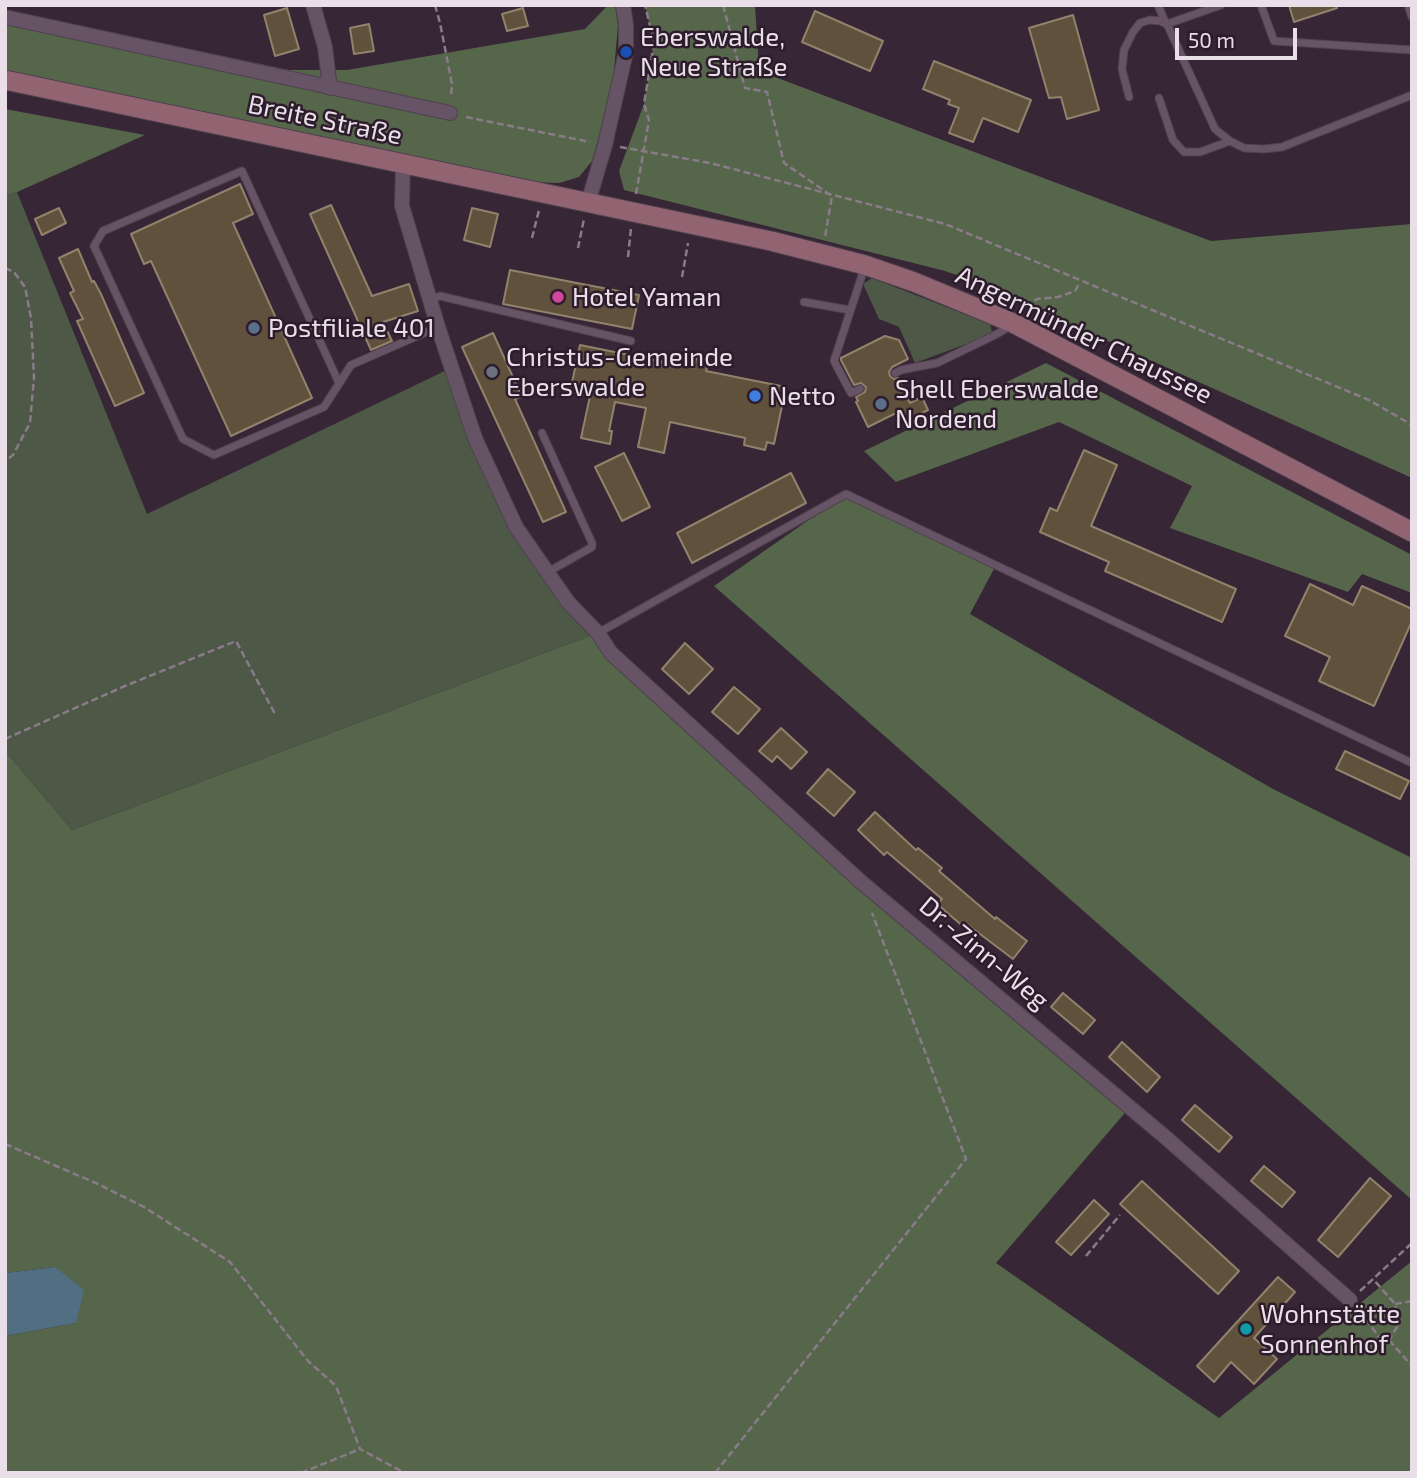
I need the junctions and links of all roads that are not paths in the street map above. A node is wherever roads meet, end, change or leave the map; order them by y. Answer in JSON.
{"nodes":[{"id":1,"x":313,"y":5,"type":"edge"},
{"id":2,"x":623,"y":5,"type":"edge"},
{"id":3,"x":1158,"y":5,"type":"edge"},
{"id":4,"x":1221,"y":5,"type":"edge"},
{"id":5,"x":1261,"y":5,"type":"edge"},
{"id":6,"x":1408,"y":5,"type":"edge"},
{"id":7,"x":5,"y":16,"type":"edge"},
{"id":8,"x":1412,"y":17,"type":"edge"},
{"id":9,"x":1167,"y":24,"type":"junction"},
{"id":10,"x":1412,"y":50,"type":"edge"},
{"id":11,"x":5,"y":80,"type":"edge"},
{"id":12,"x":330,"y":88,"type":"junction"},
{"id":13,"x":1412,"y":95,"type":"edge"},
{"id":14,"x":1129,"y":97,"type":"dead end"},
{"id":15,"x":1159,"y":98,"type":"dead end"},
{"id":16,"x":450,"y":113,"type":"road end"},
{"id":17,"x":1230,"y":141,"type":"junction"},
{"id":18,"x":403,"y":163,"type":"junction"},
{"id":19,"x":586,"y":211,"type":"junction"},
{"id":20,"x":633,"y":213,"type":"joint"},
{"id":21,"x":865,"y":265,"type":"junction"},
{"id":22,"x":430,"y":300,"type":"junction"},
{"id":23,"x":804,"y":302,"type":"dead end"},
{"id":24,"x":850,"y":310,"type":"junction"},
{"id":25,"x":1013,"y":323,"type":"junction"},
{"id":26,"x":438,"y":327,"type":"junction"},
{"id":27,"x":631,"y":341,"type":"dead end"},
{"id":28,"x":895,"y":373,"type":"dead end"},
{"id":29,"x":339,"y":383,"type":"junction"},
{"id":30,"x":860,"y":389,"type":"dead end"},
{"id":31,"x":542,"y":433,"type":"dead end"},
{"id":32,"x":1412,"y":532,"type":"edge"},
{"id":33,"x":547,"y":572,"type":"junction"},
{"id":34,"x":598,"y":633,"type":"junction"},
{"id":35,"x":1412,"y":763,"type":"edge"},
{"id":36,"x":1350,"y":1300,"type":"road end"}],
"edges":[{"from":1,"to":12,"type":"street"},
{"from":2,"to":19,"type":"street"},
{"from":3,"to":9,"type":"lane"},
{"from":4,"to":9,"type":"lane"},
{"from":5,"to":10,"type":"lane"},
{"from":6,"to":8,"type":"lane"},
{"from":7,"to":12,"type":"street"},
{"from":9,"to":14,"type":"lane"},
{"from":9,"to":17,"type":"lane"},
{"from":11,"to":18,"type":"main road","name":"Breite Straße"},
{"from":12,"to":16,"type":"street"},
{"from":13,"to":17,"type":"lane"},
{"from":15,"to":17,"type":"lane"},
{"from":18,"to":19,"type":"main road","name":"Breite Straße"},
{"from":18,"to":22,"type":"street","name":"Dr.-Zinn-Weg"},
{"from":19,"to":20,"type":"main road","name":"Breite Straße"},
{"from":20,"to":21,"type":"main road","name":"Angermünder Chaussee"},
{"from":21,"to":24,"type":"lane"},
{"from":21,"to":25,"type":"main road","name":"Angermünder Chaussee"},
{"from":22,"to":26,"type":"street","name":"Dr.-Zinn-Weg"},
{"from":22,"to":27,"type":"lane"},
{"from":23,"to":24,"type":"lane"},
{"from":24,"to":30,"type":"lane"},
{"from":25,"to":28,"type":"lane"},
{"from":25,"to":32,"type":"main road","name":"Angermünder Chaussee"},
{"from":26,"to":29,"type":"lane"},
{"from":26,"to":33,"type":"street","name":"Dr.-Zinn-Weg"},
{"from":29,"to":29,"type":"lane"},
{"from":31,"to":33,"type":"lane"},
{"from":33,"to":34,"type":"street","name":"Dr.-Zinn-Weg"},
{"from":34,"to":35,"type":"lane"},
{"from":34,"to":36,"type":"street","name":"Dr.-Zinn-Weg"}]}
